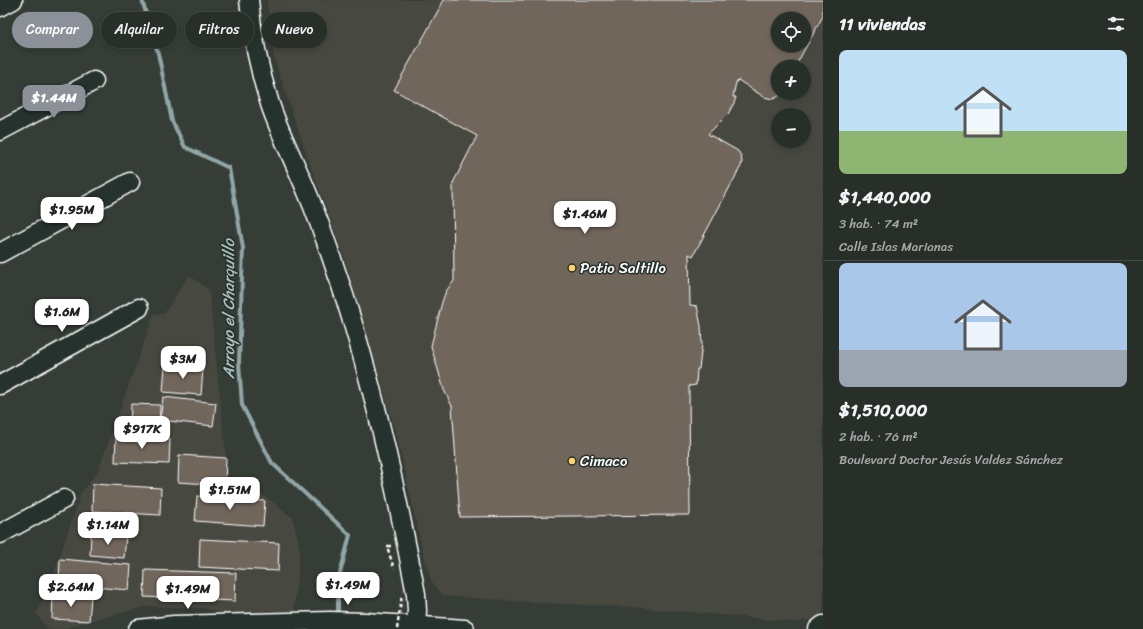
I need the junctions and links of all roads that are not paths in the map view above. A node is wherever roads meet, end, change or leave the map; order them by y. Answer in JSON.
{"nodes":[{"id":1,"x":13,"y":0,"type":"edge"},
{"id":2,"x":249,"y":0,"type":"edge"},
{"id":3,"x":0,"y":7,"type":"edge"},
{"id":4,"x":94,"y":81,"type":"dead end"},
{"id":5,"x":0,"y":131,"type":"edge"},
{"id":6,"x":130,"y":182,"type":"dead end"},
{"id":7,"x":0,"y":253,"type":"edge"},
{"id":8,"x":139,"y":308,"type":"dead end"},
{"id":9,"x":0,"y":385,"type":"edge"},
{"id":10,"x":64,"y":499,"type":"dead end"},
{"id":11,"x":0,"y":534,"type":"edge"},
{"id":12,"x":823,"y":625,"type":"edge"},
{"id":13,"x":390,"y":626,"type":"edge"},
{"id":14,"x":416,"y":626,"type":"junction"},
{"id":15,"x":138,"y":629,"type":"edge"},
{"id":16,"x":335,"y":629,"type":"edge"},
{"id":17,"x":465,"y":629,"type":"edge"},
{"id":18,"x":818,"y":629,"type":"edge"}],
"edges":[{"from":1,"to":3,"type":"street"},
{"from":2,"to":14,"type":"street"},
{"from":4,"to":5,"type":"street"},
{"from":6,"to":7,"type":"street"},
{"from":8,"to":9,"type":"street"},
{"from":10,"to":11,"type":"street"},
{"from":12,"to":18,"type":"street"},
{"from":13,"to":14,"type":"street"},
{"from":13,"to":15,"type":"street"},
{"from":13,"to":16,"type":"street"},
{"from":14,"to":17,"type":"street"}]}
